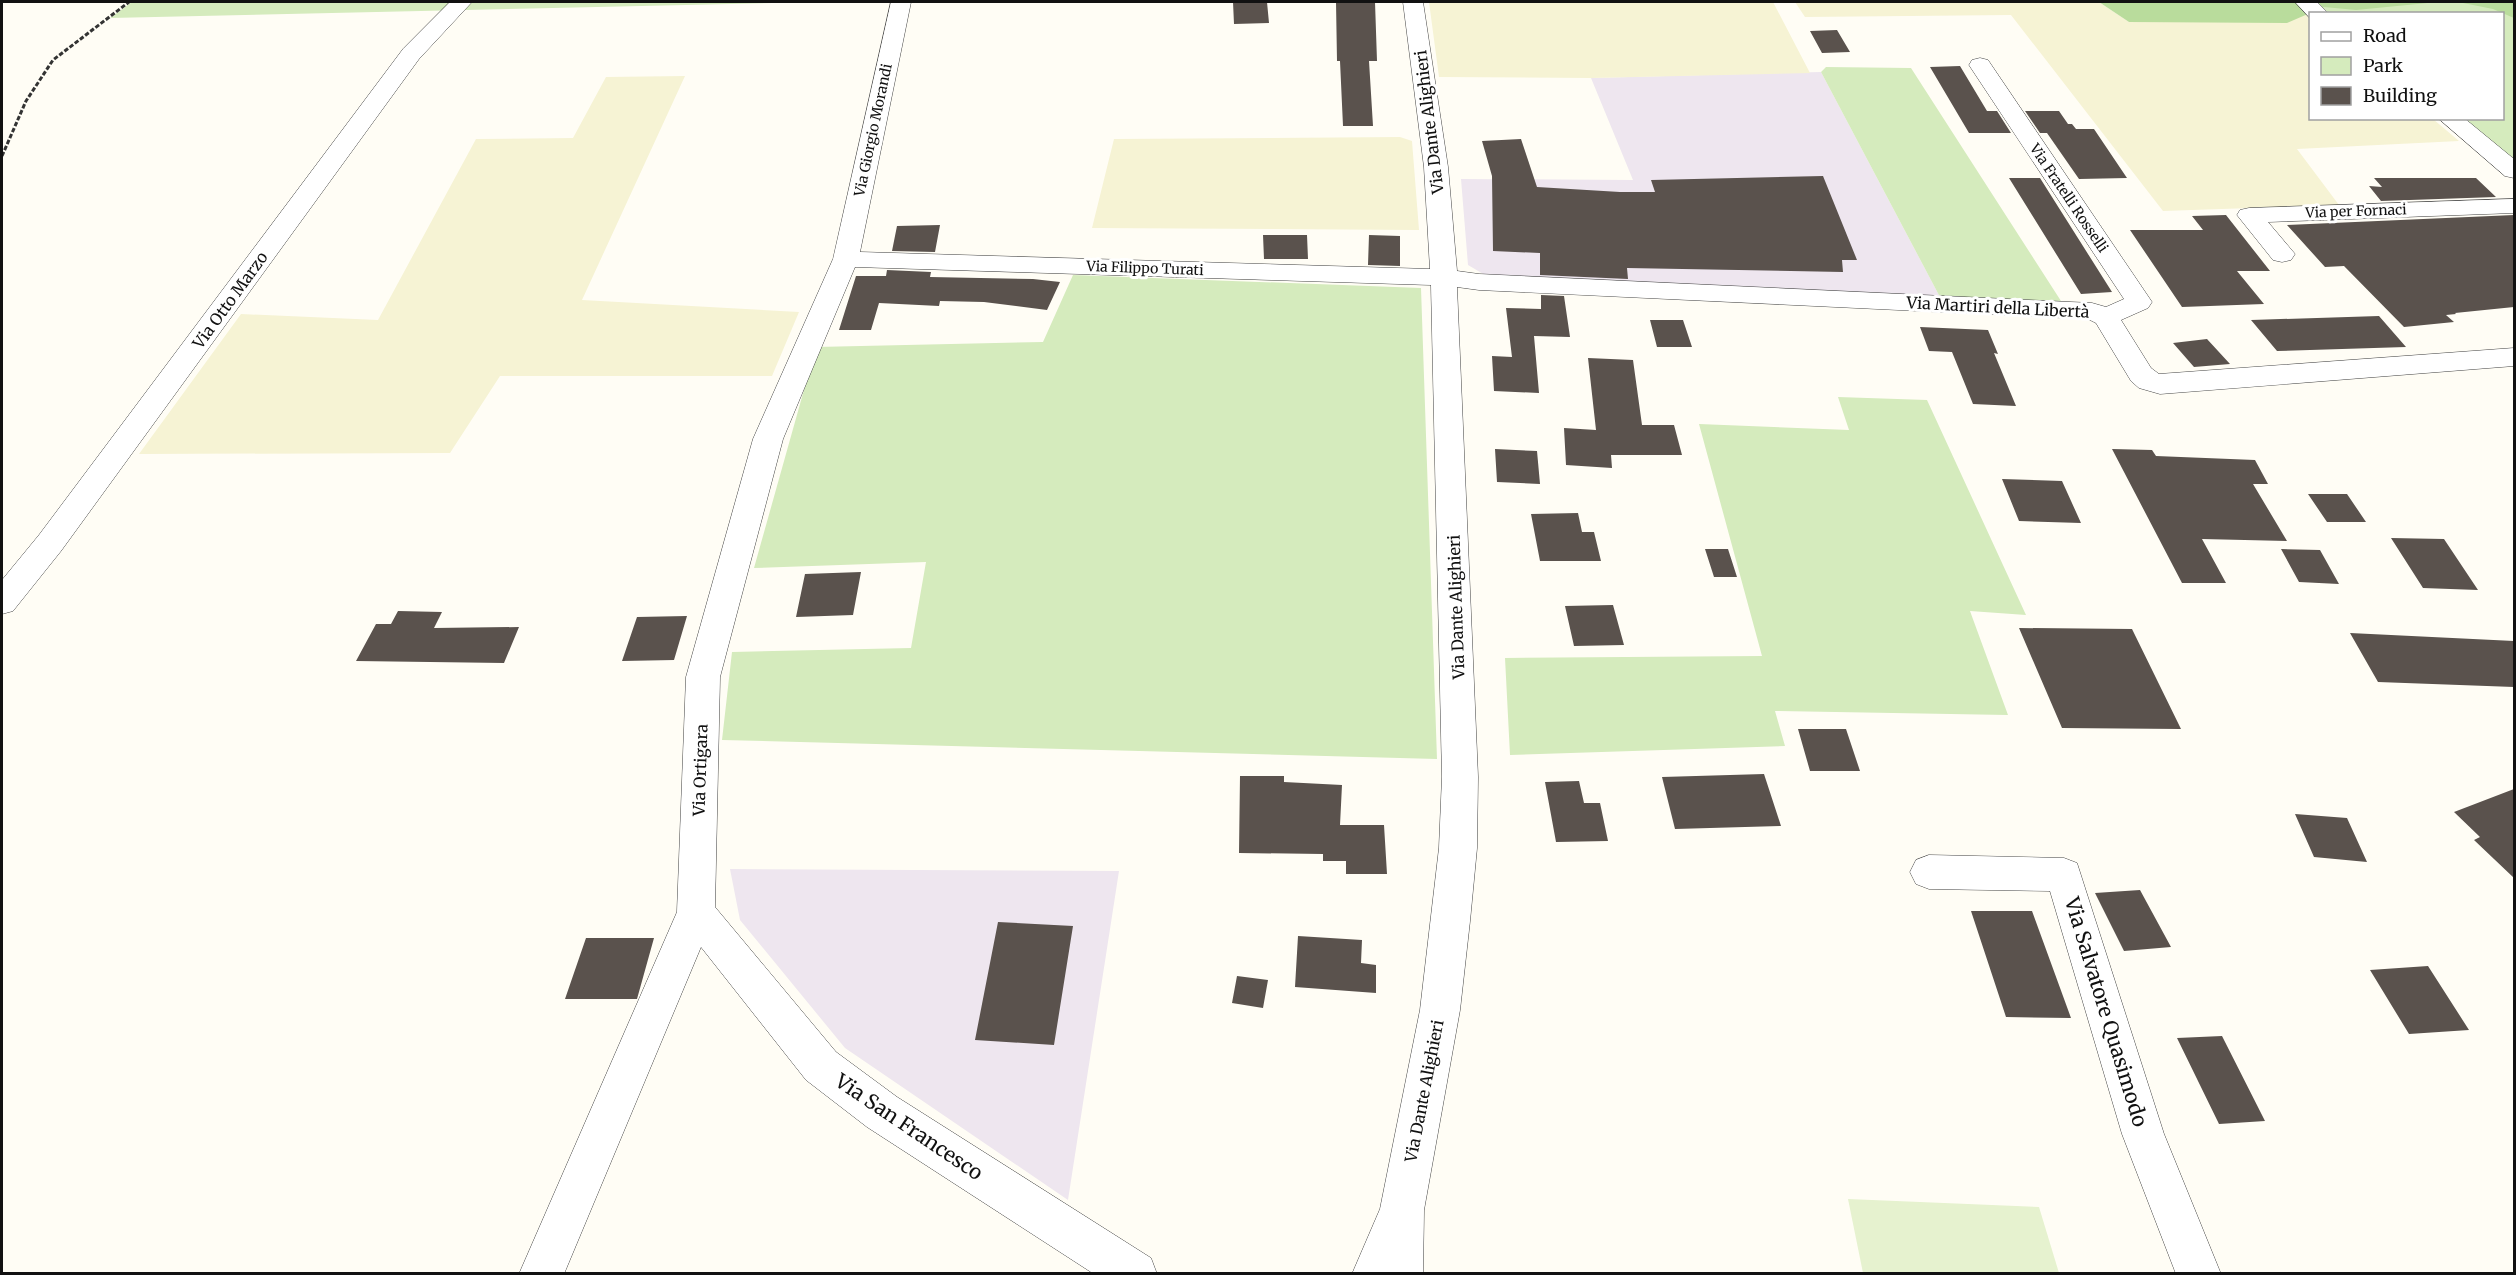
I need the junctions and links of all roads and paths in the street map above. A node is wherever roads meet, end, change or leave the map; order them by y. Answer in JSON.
{"nodes":[{"id":1,"x":129,"y":2,"type":"edge"},
{"id":2,"x":462,"y":2,"type":"edge"},
{"id":3,"x":901,"y":2,"type":"edge"},
{"id":4,"x":1413,"y":2,"type":"edge"},
{"id":5,"x":2305,"y":2,"type":"edge"},
{"id":6,"x":2317,"y":12,"type":"edge"},
{"id":7,"x":1980,"y":65,"type":"dead end"},
{"id":8,"x":2451,"y":120,"type":"edge"},
{"id":9,"x":2,"y":156,"type":"edge"},
{"id":10,"x":2514,"y":171,"type":"edge"},
{"id":11,"x":2514,"y":206,"type":"edge"},
{"id":12,"x":2282,"y":254,"type":"dead end"},
{"id":13,"x":846,"y":259,"type":"junction"},
{"id":14,"x":1444,"y":277,"type":"junction"},
{"id":15,"x":2106,"y":317,"type":"junction"},
{"id":16,"x":2514,"y":357,"type":"edge"},
{"id":17,"x":2,"y":602,"type":"edge"},
{"id":18,"x":1929,"y":873,"type":"dead end"},
{"id":19,"x":696,"y":912,"type":"junction"},
{"id":20,"x":1402,"y":1210,"type":"junction"},
{"id":21,"x":541,"y":1274,"type":"edge"},
{"id":22,"x":1135,"y":1274,"type":"edge"},
{"id":23,"x":1374,"y":1274,"type":"edge"},
{"id":24,"x":1400,"y":1274,"type":"edge"},
{"id":25,"x":2199,"y":1274,"type":"edge"}],
"edges":[{"from":1,"to":9,"type":"path"},
{"from":2,"to":17,"type":"street","name":"Via Otto Marzo"},
{"from":3,"to":13,"type":"street","name":"Via Giorgio Morandi"},
{"from":4,"to":14,"type":"street","name":"Via Dante Alighieri"},
{"from":5,"to":6,"type":"street"},
{"from":7,"to":15,"type":"street","name":"Via Fratelli Rosselli"},
{"from":8,"to":10,"type":"street"},
{"from":11,"to":12,"type":"street","name":"Via per Fornaci"},
{"from":13,"to":14,"type":"street","name":"Via Filippo Turati"},
{"from":13,"to":19,"type":"street","name":"Via Ortigara"},
{"from":14,"to":15,"type":"street","name":"Via Martiri della Libertà"},
{"from":14,"to":20,"type":"street","name":"Via Dante Alighieri"},
{"from":15,"to":16,"type":"street","name":"Via Martiri della Libertà"},
{"from":18,"to":25,"type":"street","name":"Via Salvatore Quasimodo"},
{"from":19,"to":21,"type":"street","name":"Via Ortigara"},
{"from":19,"to":22,"type":"street","name":"Via San Francesco"},
{"from":20,"to":23,"type":"street","name":"Via Dante Alighieri"},
{"from":20,"to":24,"type":"street","name":"Via Dante Alighieri"}]}
